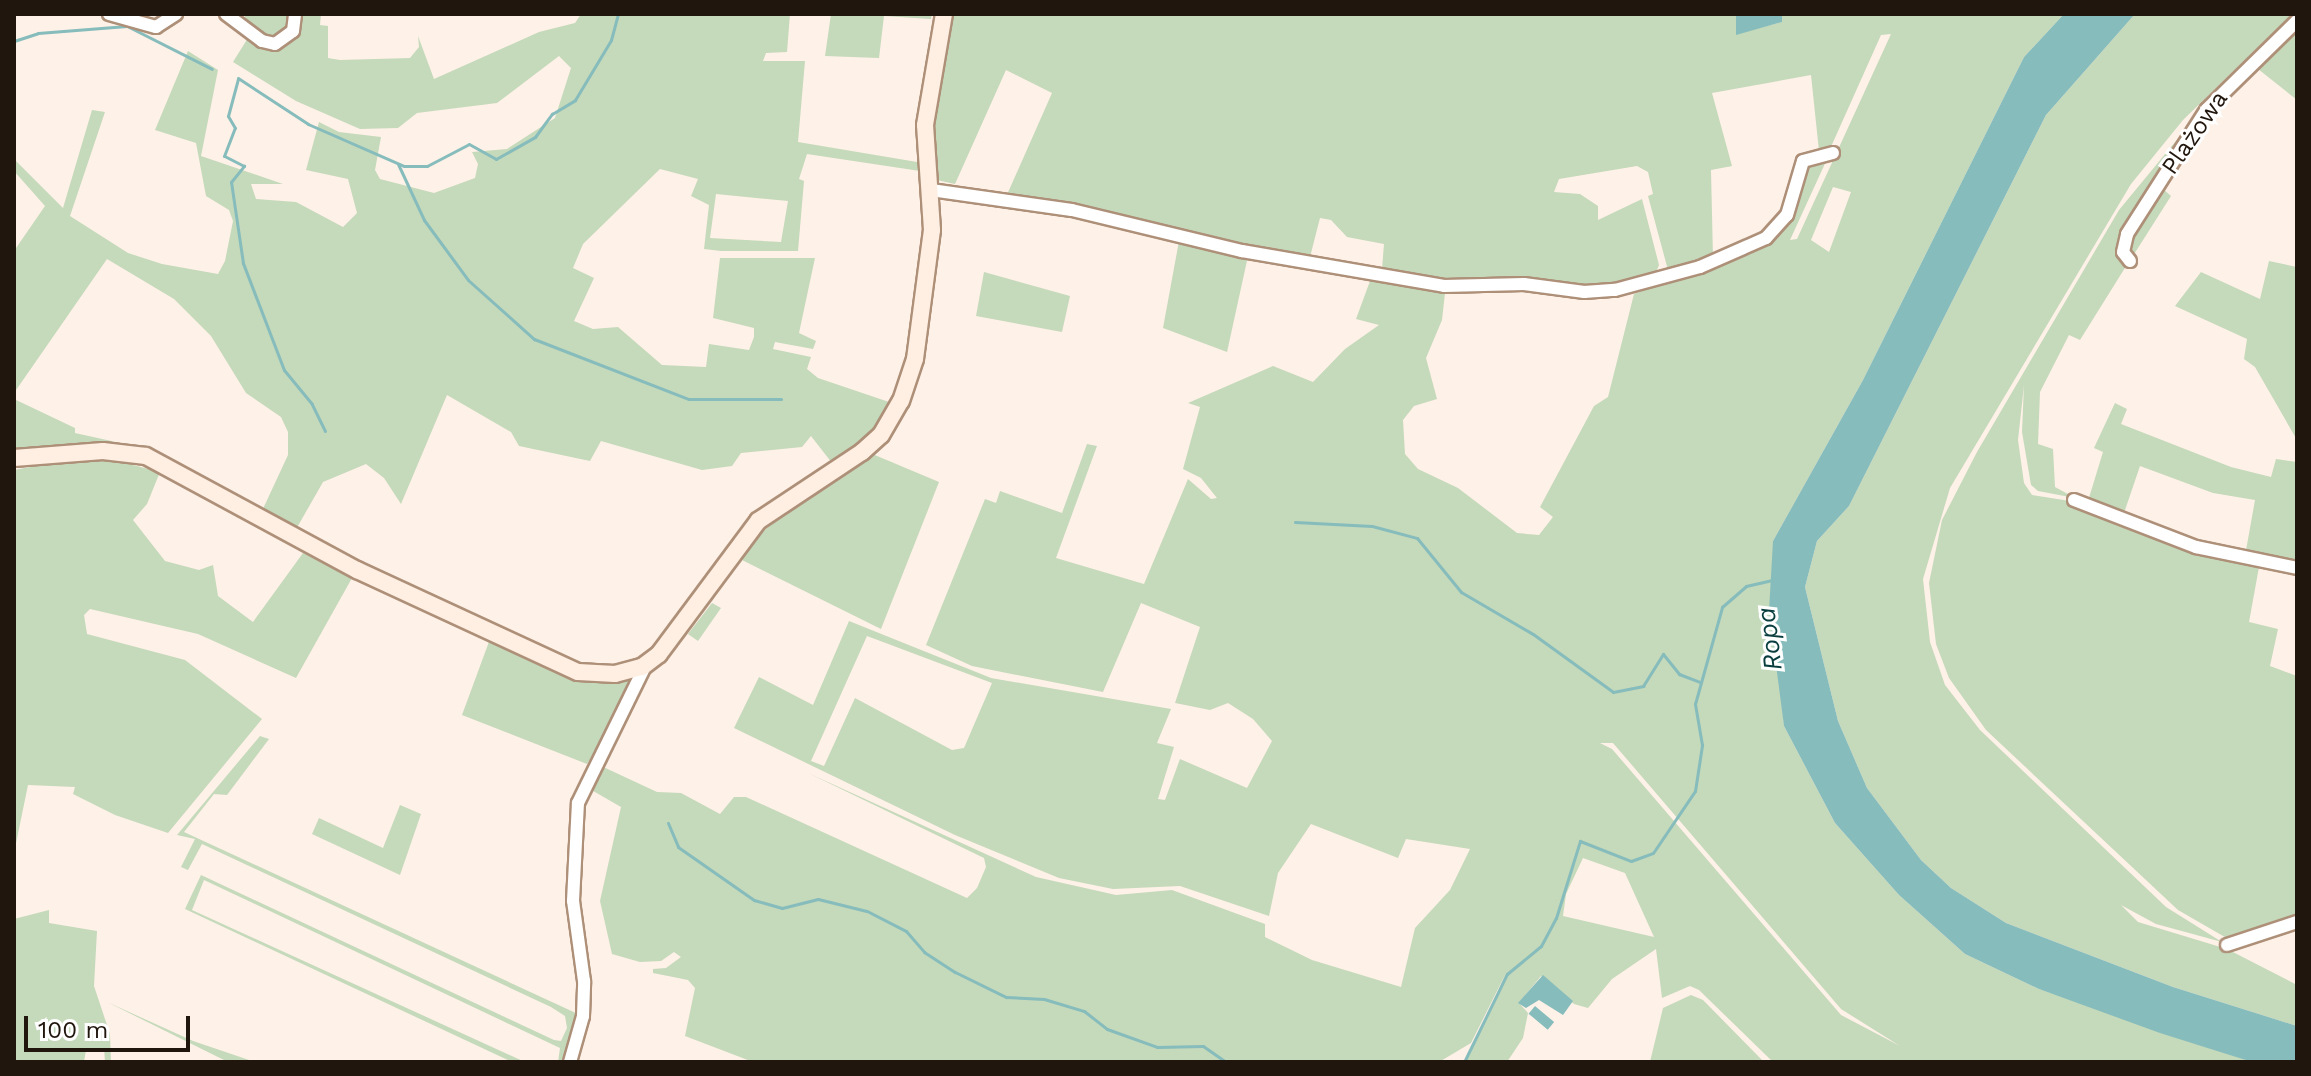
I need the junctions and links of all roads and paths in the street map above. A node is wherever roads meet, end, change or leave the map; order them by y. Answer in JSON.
{"nodes":[{"id":1,"x":109,"y":14,"type":"edge"},
{"id":2,"x":176,"y":14,"type":"edge"},
{"id":3,"x":226,"y":14,"type":"edge"},
{"id":4,"x":295,"y":14,"type":"edge"},
{"id":5,"x":944,"y":14,"type":"edge"},
{"id":6,"x":2297,"y":21,"type":"edge"},
{"id":7,"x":1833,"y":153,"type":"dead end"},
{"id":8,"x":931,"y":190,"type":"junction"},
{"id":9,"x":2130,"y":261,"type":"dead end"},
{"id":10,"x":14,"y":458,"type":"edge"},
{"id":11,"x":2074,"y":500,"type":"dead end"},
{"id":12,"x":2297,"y":568,"type":"edge"},
{"id":13,"x":646,"y":664,"type":"junction"},
{"id":14,"x":2297,"y":922,"type":"edge"},
{"id":15,"x":2227,"y":945,"type":"dead end"},
{"id":16,"x":570,"y":1062,"type":"edge"}],
"edges":[{"from":1,"to":2,"type":"street"},
{"from":3,"to":4,"type":"street"},
{"from":5,"to":8,"type":"street"},
{"from":6,"to":9,"type":"street","name":"Plażowa"},
{"from":7,"to":8,"type":"street"},
{"from":8,"to":13,"type":"street"},
{"from":10,"to":13,"type":"street"},
{"from":11,"to":12,"type":"street"},
{"from":13,"to":16,"type":"street"},
{"from":14,"to":15,"type":"street"}]}
